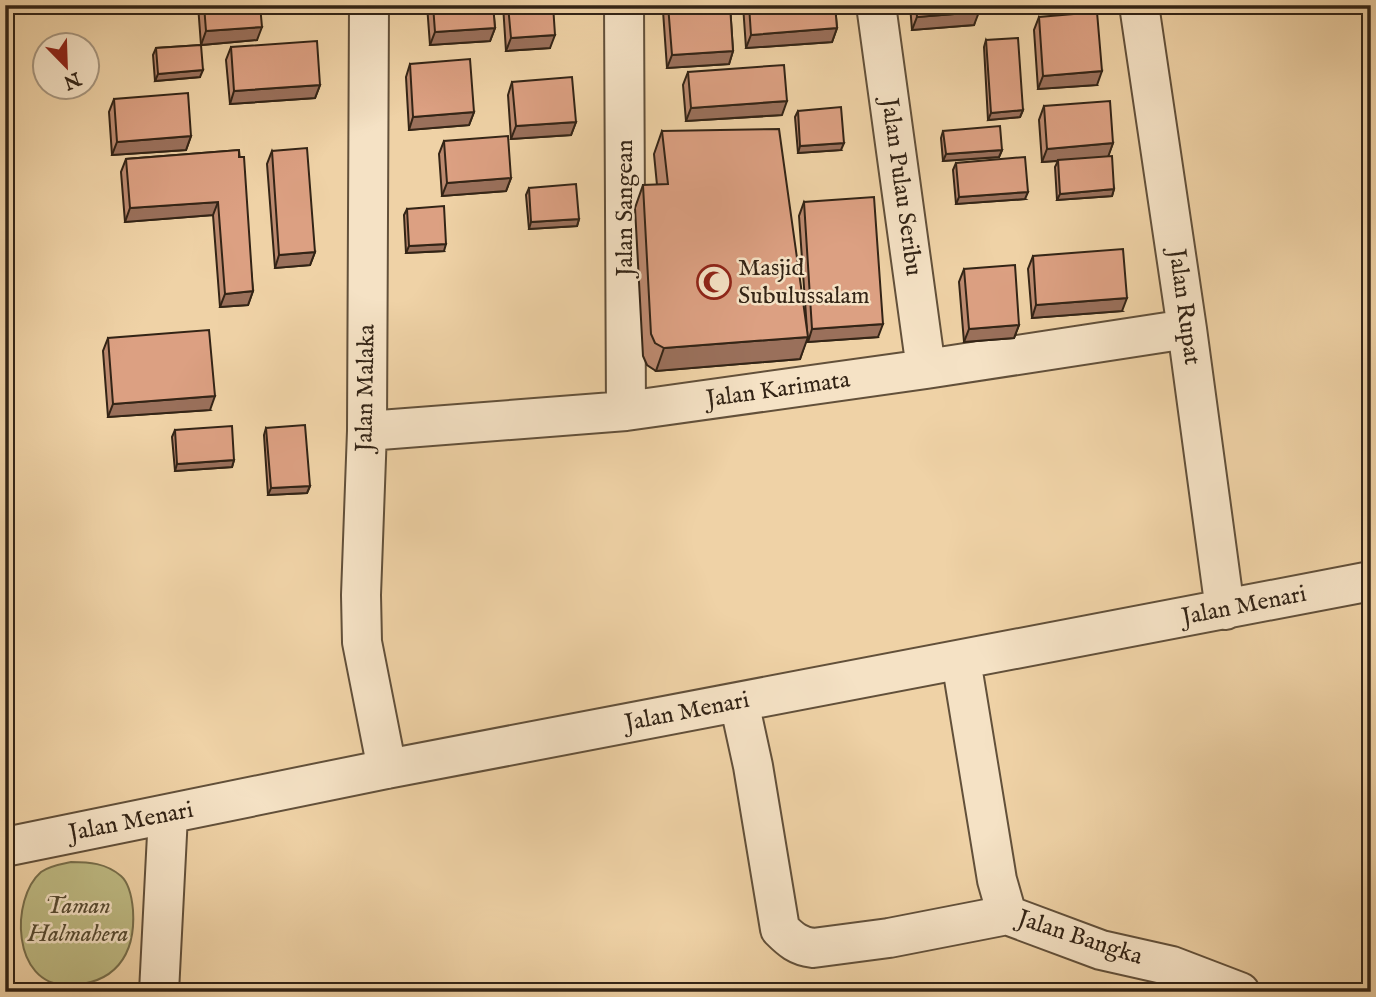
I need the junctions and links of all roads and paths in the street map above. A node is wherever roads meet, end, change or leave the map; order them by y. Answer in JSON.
{"nodes":[{"id":1,"x":369,"y":5,"type":"edge"},
{"id":2,"x":624,"y":5,"type":"edge"},
{"id":3,"x":876,"y":5,"type":"edge"},
{"id":4,"x":1139,"y":5,"type":"edge"},
{"id":5,"x":1188,"y":329,"type":"junction"},
{"id":6,"x":926,"y":369,"type":"junction"},
{"id":7,"x":625,"y":411,"type":"junction"},
{"id":8,"x":366,"y":431,"type":"junction"},
{"id":9,"x":1371,"y":581,"type":"edge"},
{"id":10,"x":1225,"y":610,"type":"junction"},
{"id":11,"x":961,"y":660,"type":"junction"},
{"id":12,"x":739,"y":702,"type":"junction"},
{"id":13,"x":387,"y":769,"type":"junction"},
{"id":14,"x":168,"y":815,"type":"junction"},
{"id":15,"x":5,"y":847,"type":"edge"},
{"id":16,"x":1007,"y":915,"type":"junction"},
{"id":17,"x":159,"y":992,"type":"edge"},
{"id":18,"x":1240,"y":992,"type":"edge"}],
"edges":[{"from":1,"to":8,"type":"street","name":"Jalan Malaka"},
{"from":2,"to":7,"type":"street","name":"Jalan Sangean"},
{"from":3,"to":6,"type":"street","name":"Jalan Pulau Seribu"},
{"from":4,"to":5,"type":"street","name":"Jalan Rupat"},
{"from":5,"to":6,"type":"street","name":"Jalan Karimata"},
{"from":5,"to":10,"type":"street","name":"Jalan Rupat"},
{"from":6,"to":7,"type":"street","name":"Jalan Karimata"},
{"from":7,"to":8,"type":"street","name":"Jalan Karimata"},
{"from":8,"to":13,"type":"street","name":"Jalan Malaka"},
{"from":9,"to":10,"type":"street","name":"Jalan Menari"},
{"from":10,"to":11,"type":"street","name":"Jalan Menari"},
{"from":11,"to":12,"type":"street","name":"Jalan Menari"},
{"from":11,"to":16,"type":"street","name":"Jalan Bangka"},
{"from":12,"to":13,"type":"street","name":"Jalan Menari"},
{"from":12,"to":16,"type":"street"},
{"from":13,"to":14,"type":"street","name":"Jalan Menari"},
{"from":14,"to":15,"type":"street","name":"Jalan Menari"},
{"from":14,"to":17,"type":"street"},
{"from":16,"to":18,"type":"street","name":"Jalan Bangka"}]}
